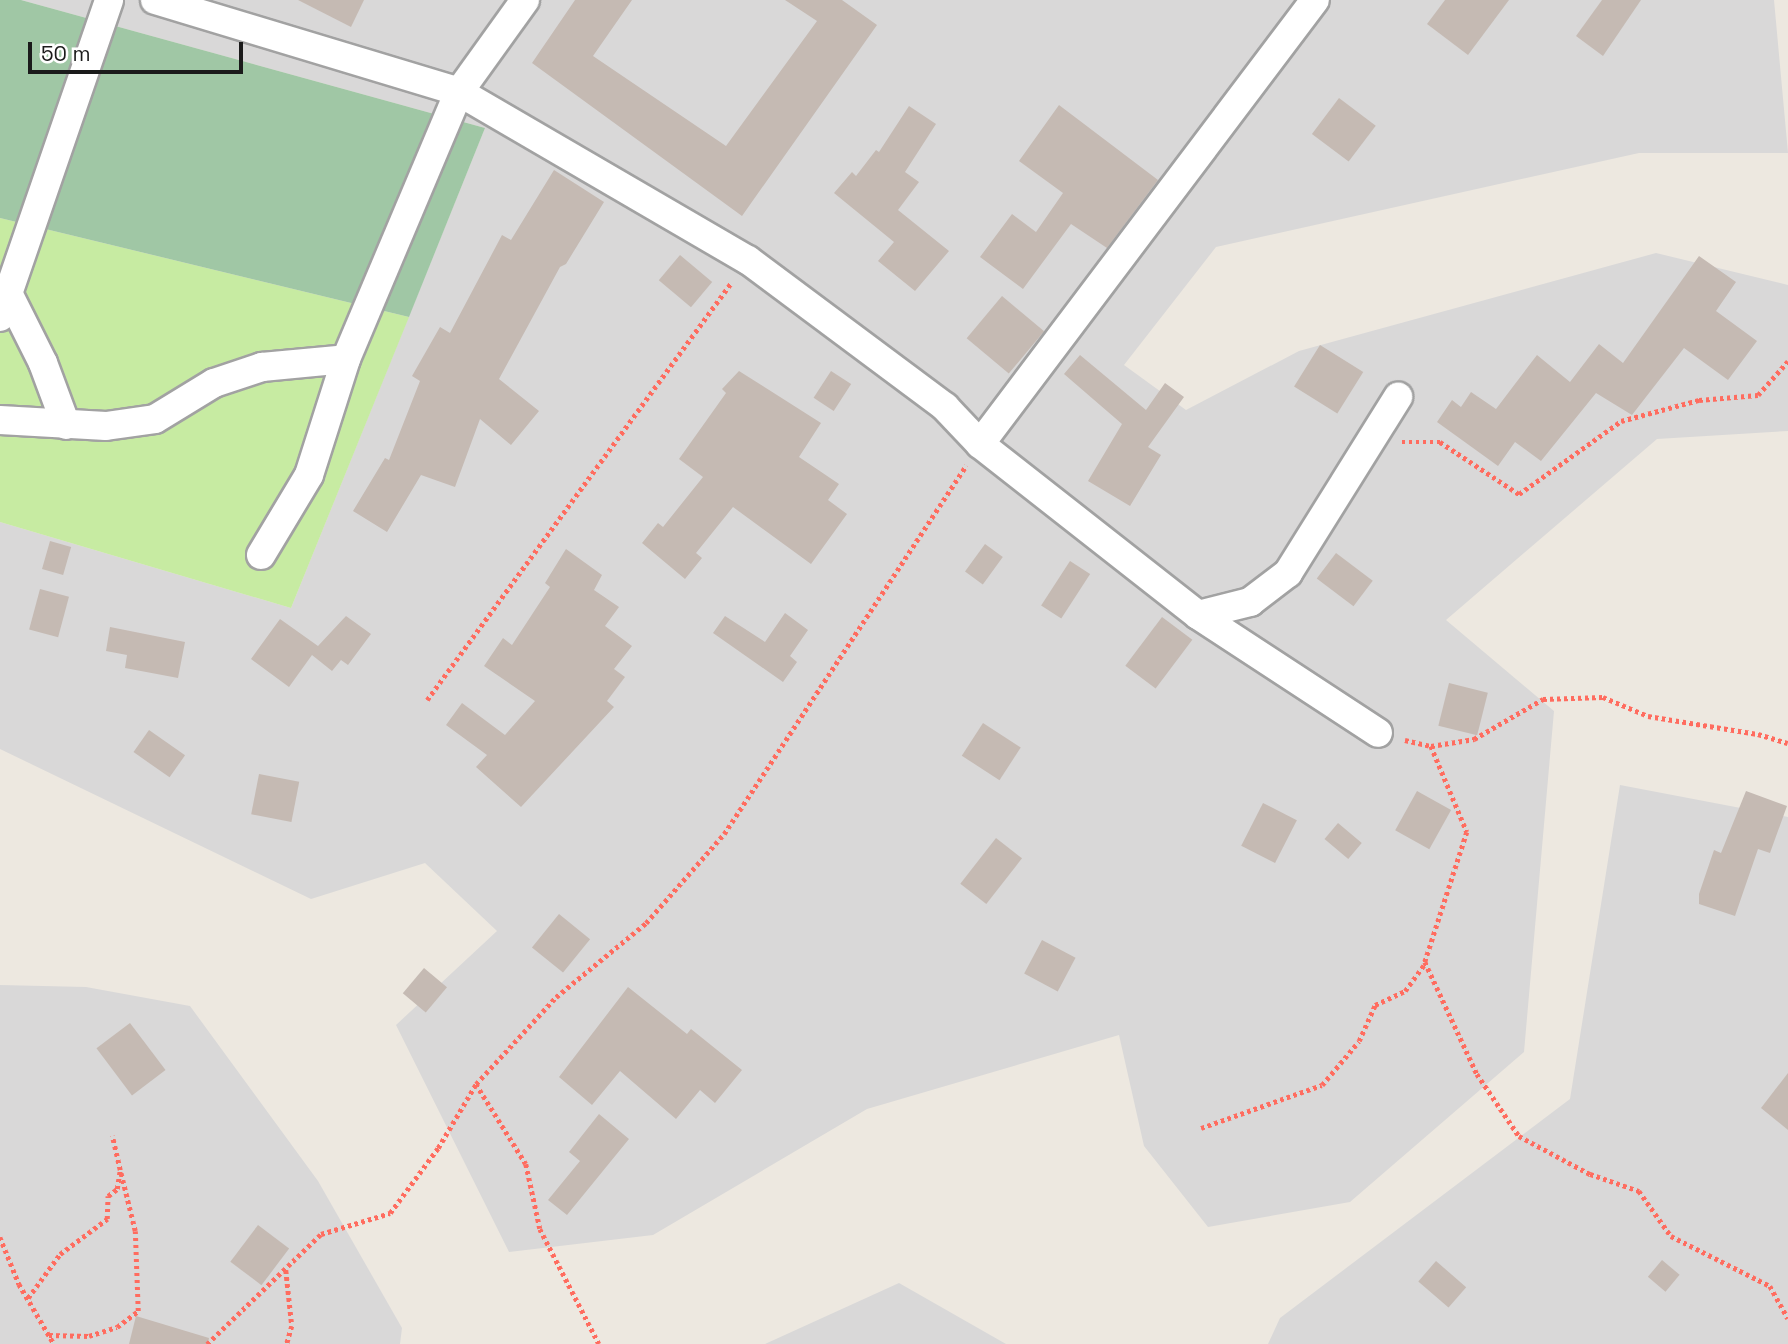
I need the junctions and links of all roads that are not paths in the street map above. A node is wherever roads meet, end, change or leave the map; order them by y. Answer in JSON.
{"nodes":[{"id":1,"x":109,"y":0,"type":"edge"},
{"id":2,"x":155,"y":0,"type":"edge"},
{"id":3,"x":526,"y":0,"type":"edge"},
{"id":4,"x":1315,"y":0,"type":"edge"},
{"id":5,"x":459,"y":92,"type":"junction"},
{"id":6,"x":4,"y":305,"type":"edge"},
{"id":7,"x":346,"y":359,"type":"junction"},
{"id":8,"x":1398,"y":397,"type":"dead end"},
{"id":9,"x":0,"y":420,"type":"edge"},
{"id":10,"x":66,"y":425,"type":"junction"},
{"id":11,"x":980,"y":444,"type":"junction"},
{"id":12,"x":261,"y":555,"type":"dead end"},
{"id":13,"x":1198,"y":615,"type":"junction"},
{"id":14,"x":1378,"y":733,"type":"road end"}],
"edges":[{"from":1,"to":6,"type":"street"},
{"from":2,"to":5,"type":"street"},
{"from":3,"to":5,"type":"street"},
{"from":4,"to":11,"type":"street"},
{"from":5,"to":7,"type":"street"},
{"from":5,"to":11,"type":"street"},
{"from":6,"to":10,"type":"street"},
{"from":7,"to":10,"type":"street"},
{"from":7,"to":12,"type":"street"},
{"from":8,"to":13,"type":"street"},
{"from":9,"to":10,"type":"street"},
{"from":11,"to":13,"type":"street"},
{"from":13,"to":14,"type":"street"}]}
